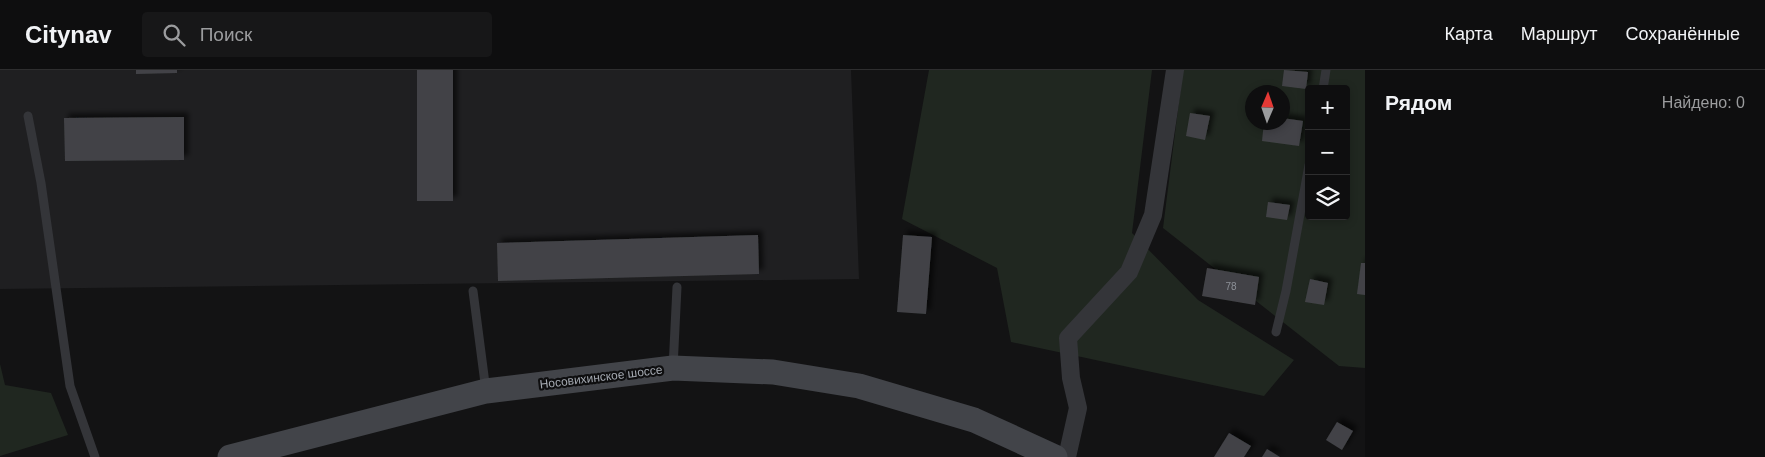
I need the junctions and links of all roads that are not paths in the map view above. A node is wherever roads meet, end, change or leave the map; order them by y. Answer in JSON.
{"nodes":[{"id":1,"x":1175,"y":70,"type":"edge"},
{"id":2,"x":1326,"y":70,"type":"edge"},
{"id":3,"x":1324,"y":85,"type":"edge"},
{"id":4,"x":28,"y":116,"type":"dead end"},
{"id":5,"x":1307,"y":175,"type":"edge"},
{"id":6,"x":677,"y":286,"type":"dead end"},
{"id":7,"x":473,"y":291,"type":"dead end"},
{"id":8,"x":1276,"y":332,"type":"dead end"},
{"id":9,"x":673,"y":368,"type":"junction"},
{"id":10,"x":486,"y":391,"type":"junction"},
{"id":11,"x":95,"y":457,"type":"edge"},
{"id":12,"x":230,"y":457,"type":"edge"},
{"id":13,"x":1056,"y":457,"type":"edge"},
{"id":14,"x":1068,"y":457,"type":"edge"}],
"edges":[{"from":1,"to":14,"type":"street"},
{"from":2,"to":3,"type":"lane"},
{"from":4,"to":11,"type":"lane"},
{"from":5,"to":8,"type":"lane"},
{"from":6,"to":9,"type":"lane"},
{"from":7,"to":10,"type":"lane"},
{"from":9,"to":10,"type":"main road","name":"Носовихинское шоссе"},
{"from":9,"to":13,"type":"main road","name":"Носовихинское шоссе"},
{"from":10,"to":12,"type":"main road","name":"Носовихинское шоссе"}]}
